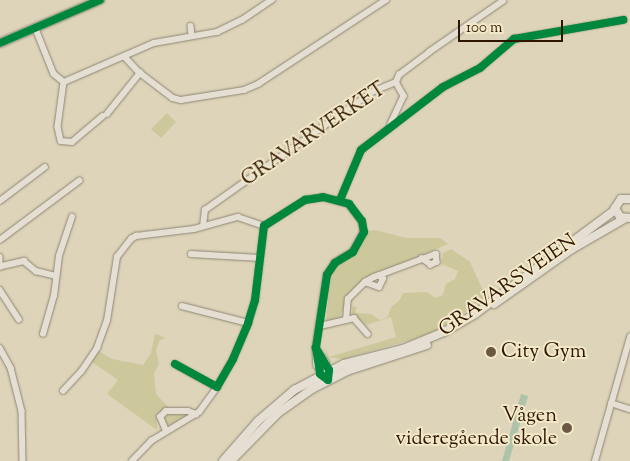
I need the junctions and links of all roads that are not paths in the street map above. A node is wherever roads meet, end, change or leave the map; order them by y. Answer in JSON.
{"nodes":[{"id":1,"x":100,"y":0,"type":"edge"},
{"id":2,"x":272,"y":0,"type":"edge"},
{"id":3,"x":386,"y":0,"type":"edge"},
{"id":4,"x":503,"y":2,"type":"dead end"},
{"id":5,"x":623,"y":20,"type":"dead end"},
{"id":6,"x":191,"y":26,"type":"dead end"},
{"id":7,"x":36,"y":29,"type":"junction"},
{"id":8,"x":192,"y":35,"type":"junction"},
{"id":9,"x":0,"y":42,"type":"edge"},
{"id":10,"x":125,"y":57,"type":"junction"},
{"id":11,"x":140,"y":74,"type":"junction"},
{"id":12,"x":64,"y":82,"type":"junction"},
{"id":13,"x":396,"y":82,"type":"junction"},
{"id":14,"x":391,"y":124,"type":"junction"},
{"id":15,"x":44,"y":166,"type":"dead end"},
{"id":16,"x":79,"y":180,"type":"dead end"},
{"id":17,"x":629,"y":198,"type":"edge"},
{"id":18,"x":340,"y":200,"type":"junction"},
{"id":19,"x":0,"y":201,"type":"edge"},
{"id":20,"x":615,"y":210,"type":"junction"},
{"id":21,"x":72,"y":217,"type":"dead end"},
{"id":22,"x":627,"y":218,"type":"edge"},
{"id":23,"x":203,"y":226,"type":"junction"},
{"id":24,"x":264,"y":226,"type":"junction"},
{"id":25,"x":0,"y":240,"type":"edge"},
{"id":26,"x":192,"y":254,"type":"dead end"},
{"id":27,"x":0,"y":257,"type":"edge"},
{"id":28,"x":260,"y":258,"type":"junction"},
{"id":29,"x":422,"y":259,"type":"junction"},
{"id":30,"x":1,"y":267,"type":"edge"},
{"id":31,"x":56,"y":276,"type":"junction"},
{"id":32,"x":379,"y":276,"type":"junction"},
{"id":33,"x":365,"y":282,"type":"junction"},
{"id":34,"x":0,"y":290,"type":"edge"},
{"id":35,"x":182,"y":306,"type":"dead end"},
{"id":36,"x":19,"y":319,"type":"dead end"},
{"id":37,"x":346,"y":320,"type":"junction"},
{"id":38,"x":248,"y":323,"type":"junction"},
{"id":39,"x":320,"y":326,"type":"junction"},
{"id":40,"x":43,"y":334,"type":"dead end"},
{"id":41,"x":368,"y":334,"type":"dead end"},
{"id":42,"x":630,"y":337,"type":"edge"},
{"id":43,"x":0,"y":348,"type":"edge"},
{"id":44,"x":316,"y":348,"type":"junction"},
{"id":45,"x":175,"y":364,"type":"dead end"},
{"id":46,"x":330,"y":370,"type":"junction"},
{"id":47,"x":320,"y":374,"type":"junction"},
{"id":48,"x":328,"y":380,"type":"junction"},
{"id":49,"x":217,"y":387,"type":"junction"},
{"id":50,"x":62,"y":391,"type":"dead end"},
{"id":51,"x":611,"y":403,"type":"junction"},
{"id":52,"x":630,"y":408,"type":"edge"},
{"id":53,"x":196,"y":414,"type":"junction"},
{"id":54,"x":166,"y":431,"type":"junction"},
{"id":55,"x":23,"y":461,"type":"edge"},
{"id":56,"x":132,"y":461,"type":"edge"},
{"id":57,"x":222,"y":461,"type":"edge"},
{"id":58,"x":230,"y":461,"type":"edge"},
{"id":59,"x":595,"y":461,"type":"edge"}],
"edges":[{"from":1,"to":7,"type":"main road"},
{"from":2,"to":8,"type":"street"},
{"from":3,"to":11,"type":"street"},
{"from":4,"to":13,"type":"street"},
{"from":5,"to":14,"type":"street"},
{"from":6,"to":8,"type":"street"},
{"from":7,"to":9,"type":"main road"},
{"from":7,"to":12,"type":"street"},
{"from":8,"to":10,"type":"street"},
{"from":10,"to":11,"type":"street"},
{"from":10,"to":12,"type":"street"},
{"from":11,"to":12,"type":"street"},
{"from":13,"to":14,"type":"street","name":"GRAVARVERKET"},
{"from":13,"to":23,"type":"street","name":"GRAVARVERKET"},
{"from":14,"to":18,"type":"street","name":"GRAVARVERKET"},
{"from":15,"to":19,"type":"street"},
{"from":16,"to":25,"type":"street"},
{"from":17,"to":20,"type":"main road","name":"GRAVARSVEIEN"},
{"from":18,"to":24,"type":"street"},
{"from":18,"to":39,"type":"street"},
{"from":20,"to":22,"type":"main road"},
{"from":20,"to":46,"type":"main road","name":"GRAVARSVEIEN"},
{"from":21,"to":31,"type":"street"},
{"from":22,"to":48,"type":"main road","name":"GRAVARSVEIEN"},
{"from":23,"to":24,"type":"street"},
{"from":23,"to":50,"type":"street"},
{"from":24,"to":28,"type":"street"},
{"from":26,"to":28,"type":"street"},
{"from":27,"to":30,"type":"street"},
{"from":28,"to":38,"type":"street"},
{"from":29,"to":29,"type":"street"},
{"from":29,"to":32,"type":"street"},
{"from":30,"to":31,"type":"street"},
{"from":31,"to":40,"type":"street"},
{"from":32,"to":33,"type":"street"},
{"from":32,"to":33,"type":"street"},
{"from":33,"to":37,"type":"street"},
{"from":34,"to":36,"type":"street"},
{"from":35,"to":38,"type":"street"},
{"from":37,"to":39,"type":"street"},
{"from":37,"to":41,"type":"street"},
{"from":38,"to":49,"type":"street"},
{"from":39,"to":44,"type":"street"},
{"from":42,"to":51,"type":"street"},
{"from":43,"to":55,"type":"street"},
{"from":44,"to":46,"type":"street"},
{"from":44,"to":47,"type":"street"},
{"from":45,"to":49,"type":"street"},
{"from":46,"to":47,"type":"main road","name":"GRAVARSVEIEN"},
{"from":46,"to":48,"type":"street"},
{"from":47,"to":48,"type":"street"},
{"from":47,"to":57,"type":"main road","name":"GRAVARSVEIEN"},
{"from":48,"to":58,"type":"main road","name":"GRAVARSVEIEN"},
{"from":49,"to":53,"type":"street"},
{"from":51,"to":52,"type":"street"},
{"from":51,"to":59,"type":"street"},
{"from":53,"to":54,"type":"street"},
{"from":53,"to":54,"type":"street"},
{"from":54,"to":56,"type":"street"}]}
